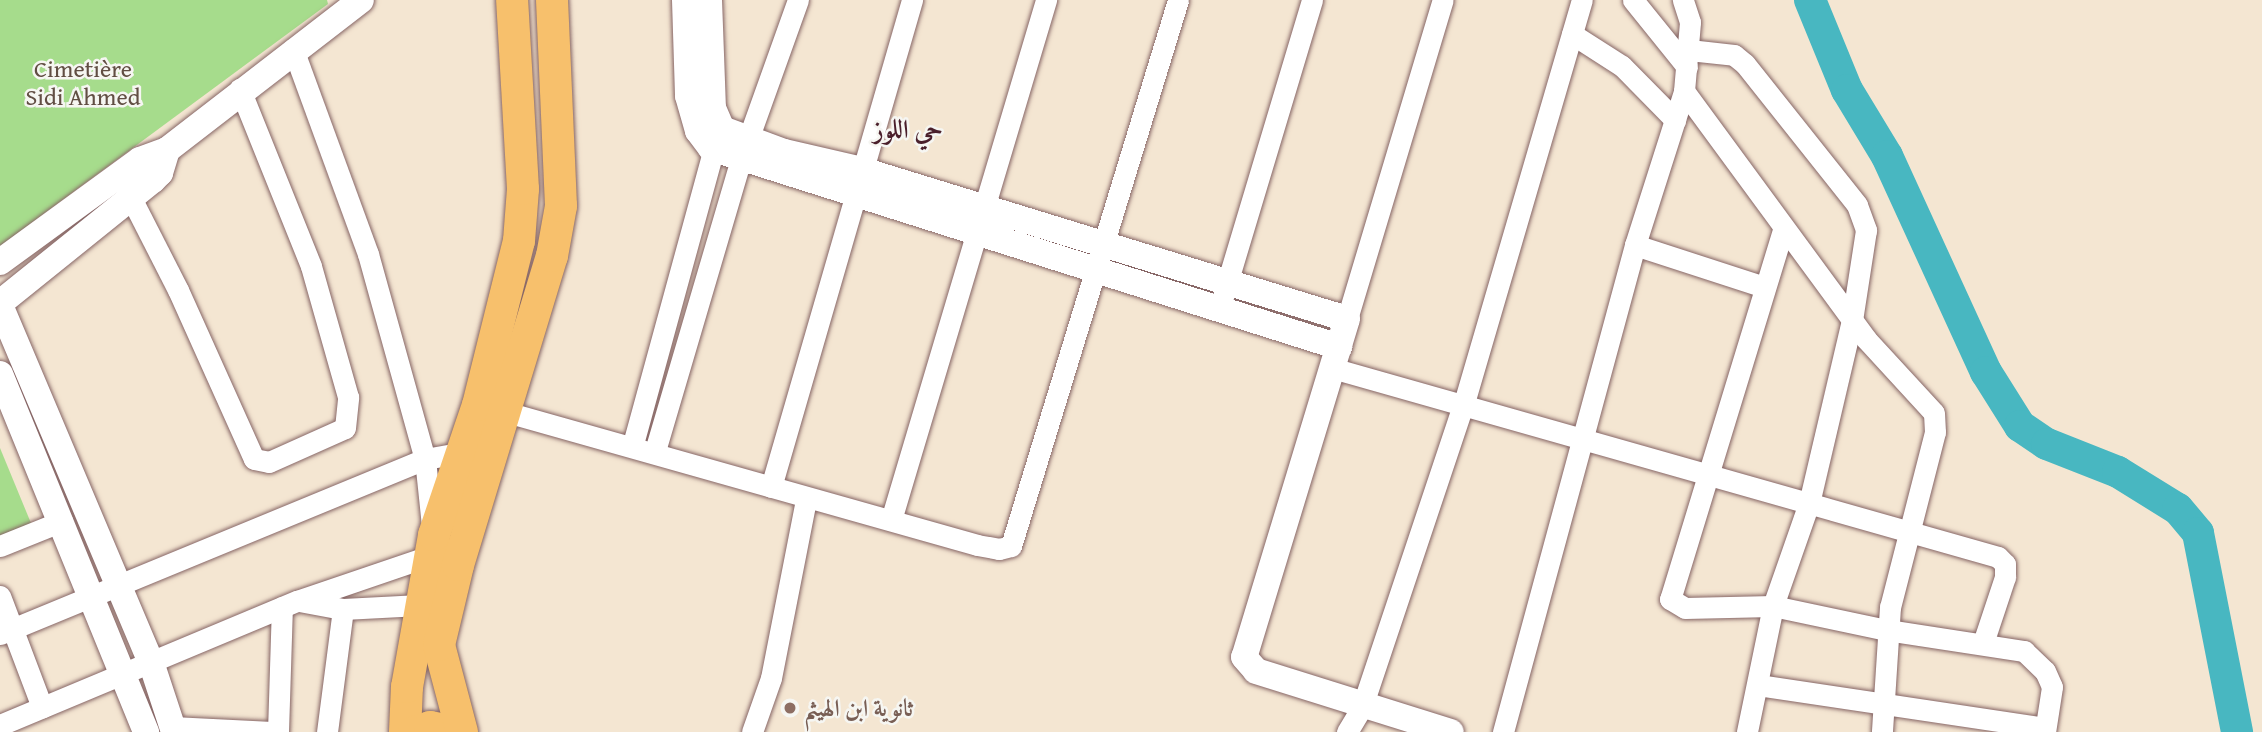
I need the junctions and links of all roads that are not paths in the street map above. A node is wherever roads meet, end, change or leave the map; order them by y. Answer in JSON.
{"nodes":[{"id":1,"x":361,"y":0,"type":"edge"},
{"id":2,"x":512,"y":0,"type":"edge"},
{"id":3,"x":552,"y":0,"type":"edge"},
{"id":4,"x":685,"y":0,"type":"edge"},
{"id":5,"x":709,"y":0,"type":"edge"},
{"id":6,"x":798,"y":0,"type":"edge"},
{"id":7,"x":912,"y":0,"type":"edge"},
{"id":8,"x":1046,"y":0,"type":"edge"},
{"id":9,"x":1178,"y":0,"type":"edge"},
{"id":10,"x":1312,"y":0,"type":"edge"},
{"id":11,"x":1443,"y":0,"type":"edge"},
{"id":12,"x":1582,"y":0,"type":"edge"},
{"id":13,"x":1633,"y":0,"type":"edge"},
{"id":14,"x":1683,"y":0,"type":"edge"},
{"id":15,"x":1572,"y":34,"type":"junction"},
{"id":16,"x":293,"y":49,"type":"junction"},
{"id":17,"x":1688,"y":59,"type":"junction"},
{"id":18,"x":240,"y":89,"type":"junction"},
{"id":19,"x":1684,"y":92,"type":"junction"},
{"id":20,"x":1675,"y":120,"type":"junction"},
{"id":21,"x":716,"y":138,"type":"junction"},
{"id":22,"x":745,"y":150,"type":"junction"},
{"id":23,"x":858,"y":182,"type":"junction"},
{"id":24,"x":125,"y":186,"type":"junction"},
{"id":25,"x":561,"y":206,"type":"junction"},
{"id":26,"x":522,"y":209,"type":"junction"},
{"id":27,"x":982,"y":220,"type":"junction"},
{"id":28,"x":52,"y":224,"type":"junction"},
{"id":29,"x":1783,"y":230,"type":"junction"},
{"id":30,"x":1103,"y":243,"type":"junction"},
{"id":31,"x":1635,"y":245,"type":"junction"},
{"id":32,"x":68,"y":248,"type":"junction"},
{"id":33,"x":0,"y":262,"type":"edge"},
{"id":34,"x":1097,"y":270,"type":"junction"},
{"id":35,"x":1226,"y":281,"type":"junction"},
{"id":36,"x":1764,"y":287,"type":"junction"},
{"id":37,"x":0,"y":304,"type":"edge"},
{"id":38,"x":1219,"y":310,"type":"junction"},
{"id":39,"x":1347,"y":319,"type":"junction"},
{"id":40,"x":1852,"y":320,"type":"junction"},
{"id":41,"x":1336,"y":358,"type":"junction"},
{"id":42,"x":653,"y":366,"type":"junction"},
{"id":43,"x":679,"y":372,"type":"junction"},
{"id":44,"x":0,"y":374,"type":"edge"},
{"id":45,"x":1464,"y":403,"type":"junction"},
{"id":46,"x":492,"y":408,"type":"junction"},
{"id":47,"x":1582,"y":436,"type":"junction"},
{"id":48,"x":634,"y":444,"type":"junction"},
{"id":49,"x":62,"y":451,"type":"junction"},
{"id":50,"x":654,"y":451,"type":"junction"},
{"id":51,"x":458,"y":453,"type":"junction"},
{"id":52,"x":425,"y":459,"type":"junction"},
{"id":53,"x":38,"y":461,"type":"junction"},
{"id":54,"x":1707,"y":473,"type":"junction"},
{"id":55,"x":771,"y":487,"type":"junction"},
{"id":56,"x":806,"y":499,"type":"junction"},
{"id":57,"x":1809,"y":503,"type":"junction"},
{"id":58,"x":891,"y":520,"type":"junction"},
{"id":59,"x":62,"y":521,"type":"junction"},
{"id":60,"x":1907,"y":531,"type":"junction"},
{"id":61,"x":0,"y":546,"type":"edge"},
{"id":62,"x":441,"y":552,"type":"junction"},
{"id":63,"x":119,"y":586,"type":"junction"},
{"id":64,"x":0,"y":597,"type":"edge"},
{"id":65,"x":93,"y":598,"type":"junction"},
{"id":66,"x":289,"y":604,"type":"junction"},
{"id":67,"x":420,"y":606,"type":"junction"},
{"id":68,"x":1773,"y":606,"type":"junction"},
{"id":69,"x":343,"y":609,"type":"junction"},
{"id":70,"x":1887,"y":630,"type":"junction"},
{"id":71,"x":6,"y":631,"type":"edge"},
{"id":72,"x":1983,"y":643,"type":"junction"},
{"id":73,"x":151,"y":662,"type":"junction"},
{"id":74,"x":124,"y":673,"type":"junction"},
{"id":75,"x":1758,"y":685,"type":"junction"},
{"id":76,"x":1884,"y":701,"type":"junction"},
{"id":77,"x":42,"y":707,"type":"junction"},
{"id":78,"x":1362,"y":707,"type":"junction"},
{"id":79,"x":0,"y":725,"type":"edge"},
{"id":80,"x":173,"y":729,"type":"edge"},
{"id":81,"x":2045,"y":730,"type":"edge"},
{"id":82,"x":1441,"y":731,"type":"edge"},
{"id":83,"x":146,"y":732,"type":"edge"},
{"id":84,"x":275,"y":732,"type":"edge"},
{"id":85,"x":327,"y":732,"type":"edge"},
{"id":86,"x":405,"y":732,"type":"edge"},
{"id":87,"x":414,"y":732,"type":"edge"},
{"id":88,"x":456,"y":732,"type":"edge"},
{"id":89,"x":462,"y":732,"type":"edge"},
{"id":90,"x":752,"y":732,"type":"edge"},
{"id":91,"x":1347,"y":732,"type":"edge"},
{"id":92,"x":1503,"y":732,"type":"edge"},
{"id":93,"x":1747,"y":732,"type":"edge"},
{"id":94,"x":1882,"y":732,"type":"edge"}],
"edges":[{"from":1,"to":16,"type":"street"},
{"from":2,"to":26,"type":"main road"},
{"from":3,"to":25,"type":"main road"},
{"from":4,"to":21,"type":"street"},
{"from":5,"to":21,"type":"street"},
{"from":6,"to":22,"type":"street"},
{"from":7,"to":23,"type":"street"},
{"from":8,"to":27,"type":"street"},
{"from":9,"to":30,"type":"street"},
{"from":10,"to":35,"type":"street"},
{"from":11,"to":39,"type":"street"},
{"from":12,"to":15,"type":"street"},
{"from":13,"to":17,"type":"street"},
{"from":14,"to":17,"type":"street"},
{"from":15,"to":20,"type":"street"},
{"from":15,"to":45,"type":"street"},
{"from":16,"to":18,"type":"street"},
{"from":16,"to":52,"type":"street"},
{"from":17,"to":19,"type":"street"},
{"from":17,"to":40,"type":"street"},
{"from":18,"to":24,"type":"street"},
{"from":18,"to":24,"type":"street"},
{"from":19,"to":20,"type":"street"},
{"from":19,"to":29,"type":"street"},
{"from":20,"to":31,"type":"street"},
{"from":21,"to":22,"type":"street"},
{"from":21,"to":42,"type":"street"},
{"from":22,"to":23,"type":"street"},
{"from":22,"to":43,"type":"street"},
{"from":23,"to":27,"type":"street"},
{"from":23,"to":55,"type":"street"},
{"from":24,"to":28,"type":"street"},
{"from":24,"to":32,"type":"street"},
{"from":25,"to":26,"type":"main road"},
{"from":25,"to":46,"type":"main road"},
{"from":26,"to":46,"type":"main road"},
{"from":27,"to":30,"type":"street"},
{"from":27,"to":34,"type":"street"},
{"from":27,"to":58,"type":"street"},
{"from":28,"to":32,"type":"street"},
{"from":28,"to":33,"type":"street"},
{"from":29,"to":36,"type":"street"},
{"from":29,"to":40,"type":"street"},
{"from":30,"to":34,"type":"street"},
{"from":30,"to":35,"type":"street"},
{"from":31,"to":36,"type":"street"},
{"from":31,"to":47,"type":"street"},
{"from":32,"to":37,"type":"street"},
{"from":34,"to":38,"type":"street"},
{"from":34,"to":58,"type":"street"},
{"from":35,"to":38,"type":"street"},
{"from":35,"to":39,"type":"street"},
{"from":36,"to":54,"type":"street"},
{"from":37,"to":49,"type":"street"},
{"from":38,"to":41,"type":"street"},
{"from":39,"to":41,"type":"street"},
{"from":40,"to":57,"type":"street"},
{"from":40,"to":60,"type":"street"},
{"from":41,"to":45,"type":"street"},
{"from":41,"to":78,"type":"street"},
{"from":42,"to":43,"type":"street"},
{"from":42,"to":48,"type":"street"},
{"from":43,"to":50,"type":"street"},
{"from":44,"to":53,"type":"street"},
{"from":45,"to":47,"type":"street"},
{"from":45,"to":78,"type":"street"},
{"from":46,"to":48,"type":"street"},
{"from":46,"to":51,"type":"main road"},
{"from":46,"to":62,"type":"main road"},
{"from":47,"to":54,"type":"street"},
{"from":47,"to":92,"type":"street"},
{"from":48,"to":50,"type":"street"},
{"from":49,"to":53,"type":"street"},
{"from":49,"to":63,"type":"street"},
{"from":50,"to":55,"type":"street"},
{"from":51,"to":52,"type":"street"},
{"from":51,"to":62,"type":"main road"},
{"from":52,"to":62,"type":"street"},
{"from":52,"to":63,"type":"street"},
{"from":53,"to":59,"type":"street"},
{"from":54,"to":57,"type":"street"},
{"from":54,"to":68,"type":"street"},
{"from":55,"to":56,"type":"street"},
{"from":56,"to":58,"type":"street"},
{"from":56,"to":90,"type":"street"},
{"from":57,"to":60,"type":"street"},
{"from":57,"to":68,"type":"street"},
{"from":59,"to":61,"type":"street"},
{"from":59,"to":65,"type":"street"},
{"from":60,"to":70,"type":"street"},
{"from":60,"to":72,"type":"street"},
{"from":62,"to":66,"type":"street"},
{"from":62,"to":67,"type":"main road"},
{"from":62,"to":89,"type":"main road"},
{"from":63,"to":65,"type":"street"},
{"from":63,"to":73,"type":"street"},
{"from":64,"to":71,"type":"street"},
{"from":65,"to":71,"type":"street"},
{"from":65,"to":74,"type":"street"},
{"from":66,"to":69,"type":"street"},
{"from":66,"to":73,"type":"street"},
{"from":66,"to":84,"type":"street"},
{"from":67,"to":69,"type":"street"},
{"from":67,"to":86,"type":"main road"},
{"from":68,"to":70,"type":"street"},
{"from":68,"to":75,"type":"street"},
{"from":69,"to":85,"type":"street"},
{"from":70,"to":72,"type":"street"},
{"from":70,"to":76,"type":"street"},
{"from":71,"to":77,"type":"street"},
{"from":72,"to":81,"type":"street"},
{"from":73,"to":74,"type":"street"},
{"from":73,"to":80,"type":"street"},
{"from":74,"to":77,"type":"street"},
{"from":74,"to":83,"type":"street"},
{"from":75,"to":76,"type":"street"},
{"from":75,"to":93,"type":"street"},
{"from":76,"to":81,"type":"street"},
{"from":76,"to":94,"type":"street"},
{"from":77,"to":79,"type":"street"},
{"from":78,"to":82,"type":"street"},
{"from":78,"to":91,"type":"street"},
{"from":80,"to":84,"type":"street"},
{"from":87,"to":88,"type":"main road"}]}
